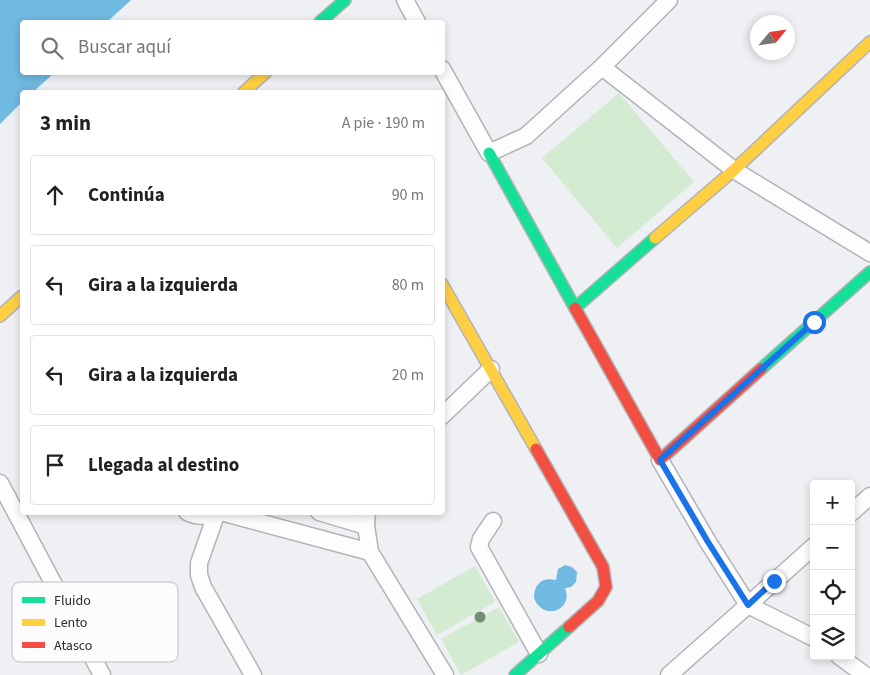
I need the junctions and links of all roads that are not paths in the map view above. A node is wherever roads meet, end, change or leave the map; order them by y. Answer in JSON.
{"nodes":[{"id":1,"x":345,"y":0,"type":"edge"},
{"id":2,"x":405,"y":0,"type":"edge"},
{"id":3,"x":669,"y":0,"type":"edge"},
{"id":4,"x":322,"y":20,"type":"edge"},
{"id":5,"x":416,"y":20,"type":"edge"},
{"id":6,"x":870,"y":42,"type":"edge"},
{"id":7,"x":602,"y":67,"type":"junction"},
{"id":8,"x":445,"y":74,"type":"edge"},
{"id":9,"x":263,"y":75,"type":"edge"},
{"id":10,"x":246,"y":90,"type":"edge"},
{"id":11,"x":489,"y":153,"type":"junction"},
{"id":12,"x":734,"y":170,"type":"junction"},
{"id":13,"x":870,"y":253,"type":"edge"},
{"id":14,"x":870,"y":272,"type":"edge"},
{"id":15,"x":445,"y":289,"type":"edge"},
{"id":16,"x":20,"y":298,"type":"edge"},
{"id":17,"x":575,"y":308,"type":"junction"},
{"id":18,"x":0,"y":316,"type":"edge"},
{"id":19,"x":491,"y":369,"type":"junction"},
{"id":20,"x":445,"y":413,"type":"edge"},
{"id":21,"x":660,"y":460,"type":"junction"},
{"id":22,"x":0,"y":483,"type":"edge"},
{"id":23,"x":870,"y":496,"type":"edge"},
{"id":24,"x":855,"y":509,"type":"edge"},
{"id":25,"x":193,"y":515,"type":"edge"},
{"id":26,"x":209,"y":515,"type":"edge"},
{"id":27,"x":217,"y":515,"type":"edge"},
{"id":28,"x":229,"y":515,"type":"edge"},
{"id":29,"x":339,"y":515,"type":"edge"},
{"id":30,"x":366,"y":519,"type":"edge"},
{"id":31,"x":493,"y":521,"type":"dead end"},
{"id":32,"x":810,"y":550,"type":"edge"},
{"id":33,"x":370,"y":552,"type":"junction"},
{"id":34,"x":53,"y":582,"type":"edge"},
{"id":35,"x":748,"y":605,"type":"junction"},
{"id":36,"x":810,"y":636,"type":"edge"},
{"id":37,"x":539,"y":654,"type":"junction"},
{"id":38,"x":844,"y":660,"type":"edge"},
{"id":39,"x":95,"y":662,"type":"edge"},
{"id":40,"x":102,"y":675,"type":"edge"},
{"id":41,"x":253,"y":675,"type":"edge"},
{"id":42,"x":445,"y":675,"type":"edge"},
{"id":43,"x":515,"y":675,"type":"edge"},
{"id":44,"x":669,"y":675,"type":"edge"},
{"id":45,"x":865,"y":675,"type":"edge"}],
"edges":[{"from":1,"to":4,"type":"street"},
{"from":2,"to":5,"type":"street"},
{"from":3,"to":7,"type":"street"},
{"from":6,"to":12,"type":"street"},
{"from":7,"to":11,"type":"street"},
{"from":7,"to":12,"type":"street"},
{"from":8,"to":11,"type":"street"},
{"from":9,"to":10,"type":"street"},
{"from":11,"to":17,"type":"street"},
{"from":12,"to":13,"type":"street"},
{"from":12,"to":17,"type":"street"},
{"from":14,"to":21,"type":"street"},
{"from":15,"to":19,"type":"street"},
{"from":16,"to":18,"type":"street"},
{"from":17,"to":21,"type":"street"},
{"from":19,"to":20,"type":"street"},
{"from":19,"to":37,"type":"street"},
{"from":21,"to":35,"type":"street"},
{"from":22,"to":34,"type":"street"},
{"from":23,"to":24,"type":"street"},
{"from":25,"to":26,"type":"street"},
{"from":27,"to":41,"type":"street"},
{"from":28,"to":33,"type":"street"},
{"from":29,"to":30,"type":"street"},
{"from":30,"to":33,"type":"street"},
{"from":31,"to":37,"type":"street"},
{"from":32,"to":35,"type":"street"},
{"from":33,"to":42,"type":"street"},
{"from":35,"to":36,"type":"street"},
{"from":35,"to":44,"type":"street"},
{"from":37,"to":43,"type":"street"},
{"from":38,"to":45,"type":"street"},
{"from":39,"to":40,"type":"street"}]}
